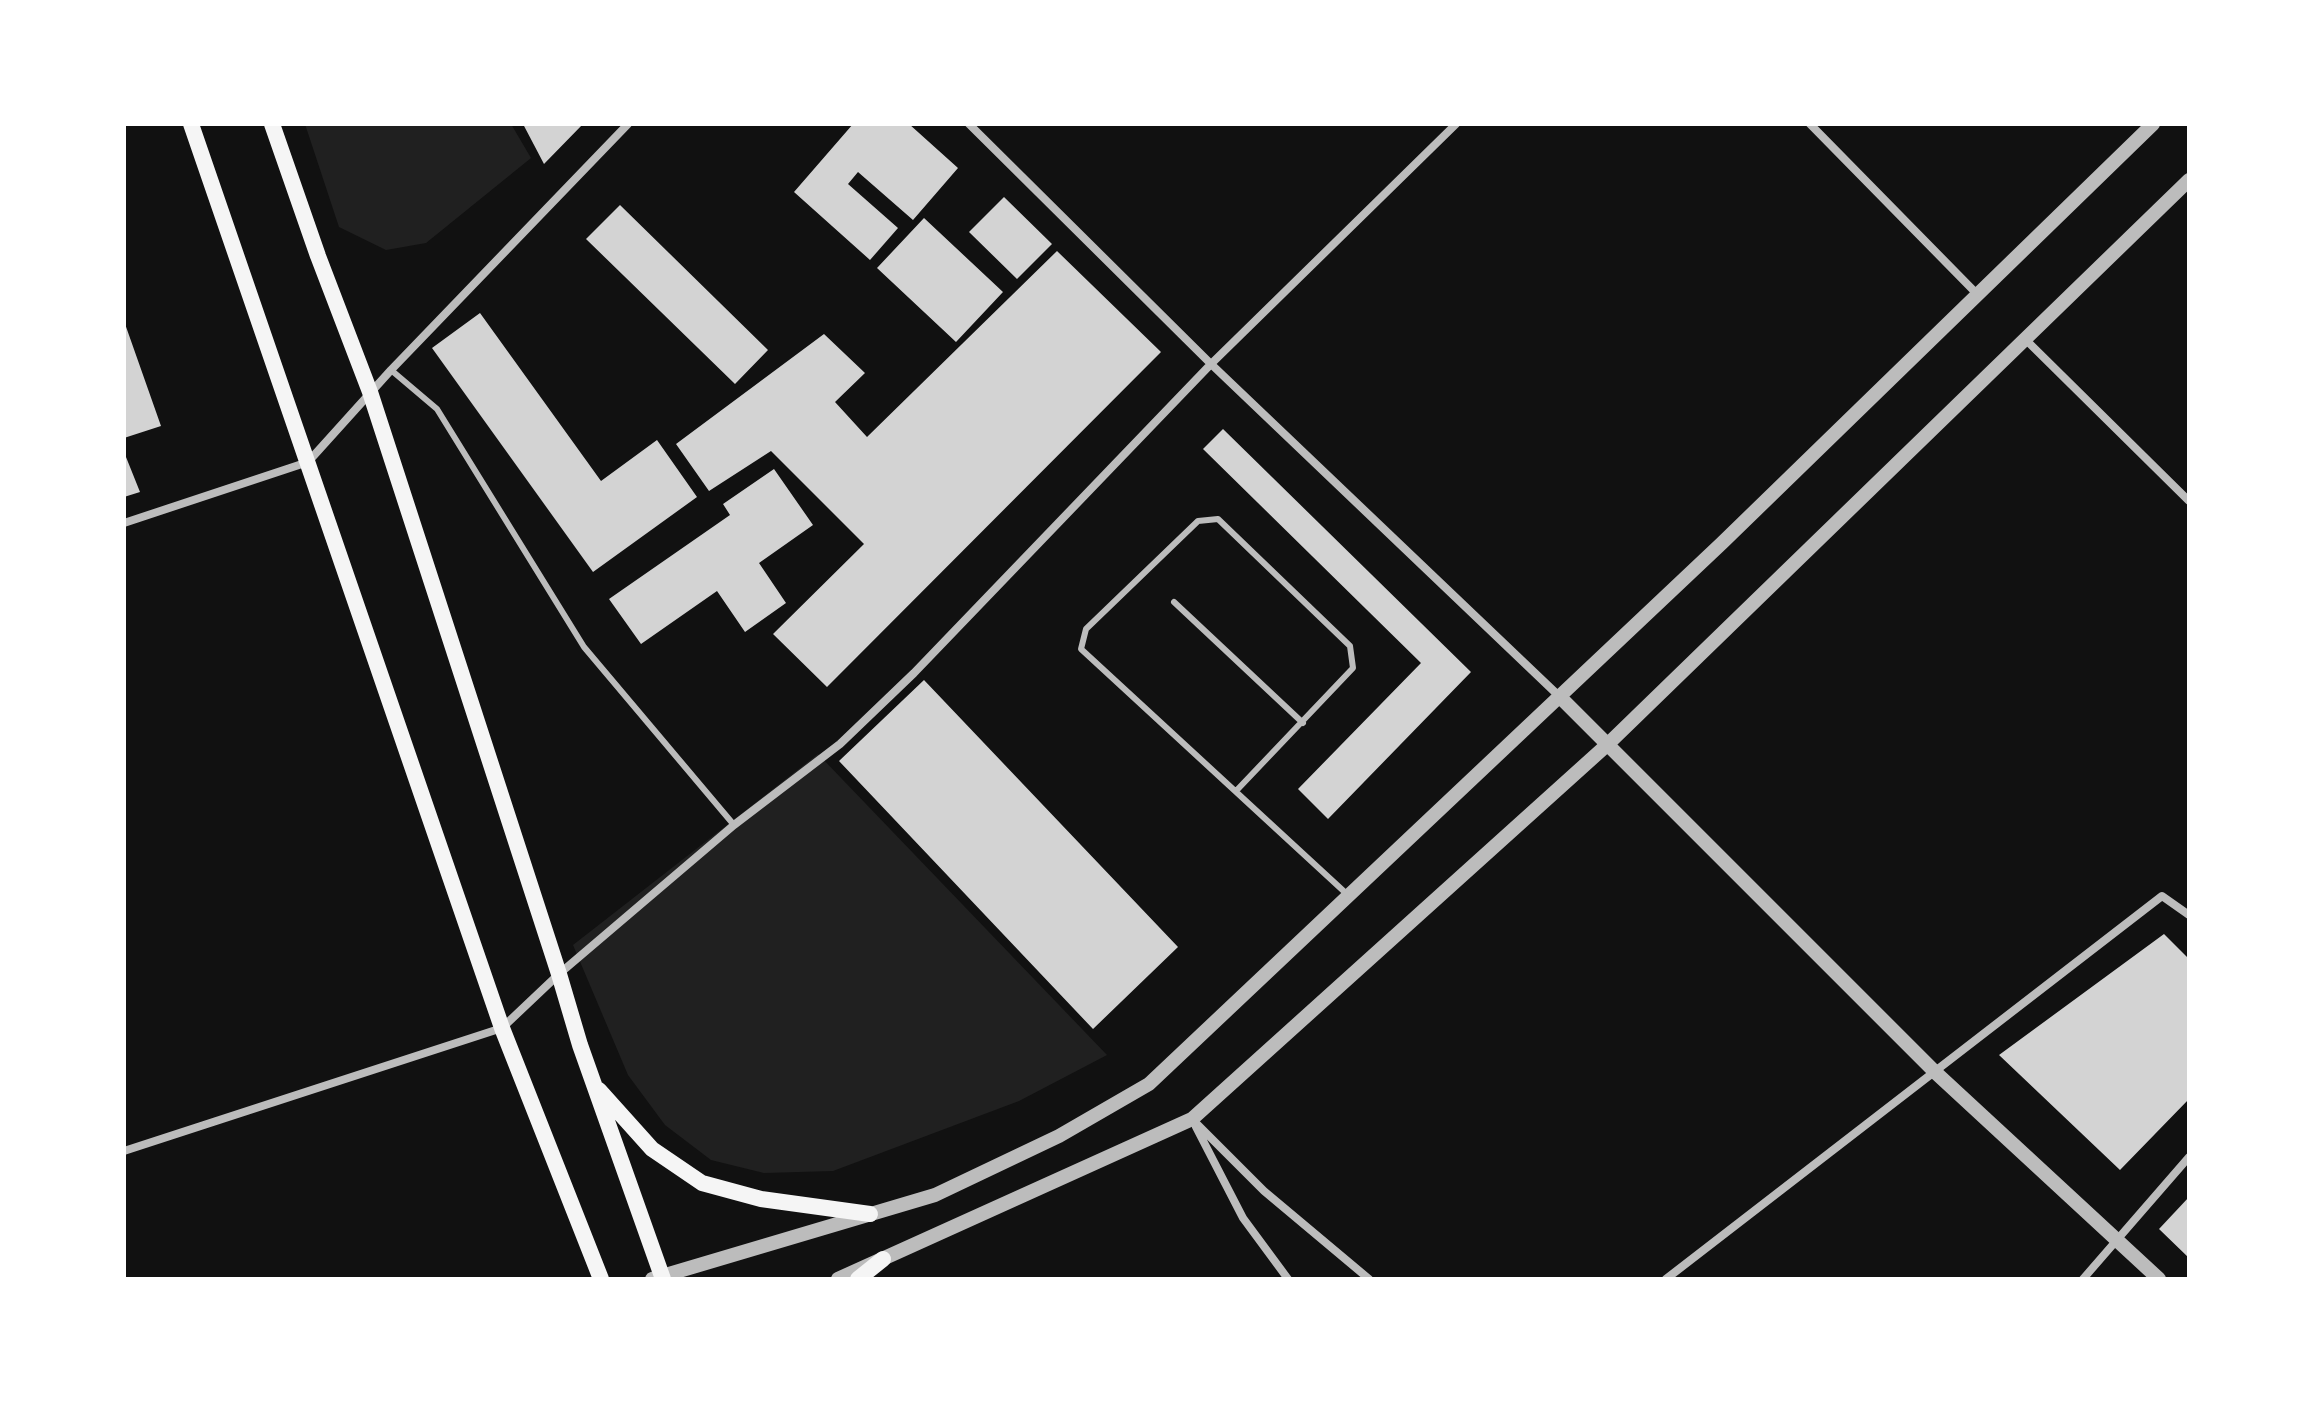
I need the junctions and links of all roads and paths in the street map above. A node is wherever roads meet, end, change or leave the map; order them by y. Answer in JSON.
{"nodes":[{"id":1,"x":191,"y":124,"type":"edge"},
{"id":2,"x":272,"y":124,"type":"edge"},
{"id":3,"x":628,"y":124,"type":"edge"},
{"id":4,"x":969,"y":124,"type":"edge"},
{"id":5,"x":1456,"y":124,"type":"edge"},
{"id":6,"x":1810,"y":124,"type":"edge"},
{"id":7,"x":2153,"y":124,"type":"edge"},
{"id":8,"x":2189,"y":180,"type":"edge"},
{"id":9,"x":1978,"y":295,"type":"junction"},
{"id":10,"x":2025,"y":339,"type":"junction"},
{"id":11,"x":1211,"y":364,"type":"junction"},
{"id":12,"x":391,"y":370,"type":"junction"},
{"id":13,"x":370,"y":392,"type":"junction"},
{"id":14,"x":308,"y":462,"type":"junction"},
{"id":15,"x":2189,"y":501,"type":"edge"},
{"id":16,"x":124,"y":523,"type":"edge"},
{"id":17,"x":1174,"y":602,"type":"dead end"},
{"id":18,"x":1559,"y":696,"type":"junction"},
{"id":19,"x":1303,"y":723,"type":"junction"},
{"id":20,"x":1608,"y":744,"type":"junction"},
{"id":21,"x":1236,"y":791,"type":"junction"},
{"id":22,"x":734,"y":825,"type":"junction"},
{"id":23,"x":1349,"y":896,"type":"junction"},
{"id":24,"x":2189,"y":915,"type":"edge"},
{"id":25,"x":559,"y":974,"type":"junction"},
{"id":26,"x":502,"y":1028,"type":"junction"},
{"id":27,"x":1935,"y":1072,"type":"junction"},
{"id":28,"x":594,"y":1084,"type":"junction"},
{"id":29,"x":1192,"y":1119,"type":"junction"},
{"id":30,"x":124,"y":1151,"type":"edge"},
{"id":31,"x":2189,"y":1157,"type":"edge"},
{"id":32,"x":870,"y":1214,"type":"junction"},
{"id":33,"x":2118,"y":1240,"type":"junction"},
{"id":34,"x":883,"y":1259,"type":"junction"},
{"id":35,"x":659,"y":1278,"type":"edge"},
{"id":36,"x":601,"y":1279,"type":"edge"},
{"id":37,"x":838,"y":1279,"type":"edge"},
{"id":38,"x":858,"y":1279,"type":"edge"},
{"id":39,"x":1288,"y":1279,"type":"edge"},
{"id":40,"x":1369,"y":1279,"type":"edge"},
{"id":41,"x":1666,"y":1279,"type":"edge"},
{"id":42,"x":2083,"y":1279,"type":"edge"},
{"id":43,"x":2159,"y":1279,"type":"edge"}],
"edges":[{"from":1,"to":14,"type":"main road"},
{"from":2,"to":13,"type":"main road"},
{"from":3,"to":12,"type":"street"},
{"from":4,"to":11,"type":"street"},
{"from":5,"to":11,"type":"street"},
{"from":6,"to":9,"type":"street"},
{"from":7,"to":9,"type":"street"},
{"from":8,"to":10,"type":"street"},
{"from":9,"to":18,"type":"street"},
{"from":10,"to":15,"type":"street"},
{"from":10,"to":20,"type":"street"},
{"from":11,"to":18,"type":"street"},
{"from":11,"to":22,"type":"street"},
{"from":12,"to":13,"type":"street"},
{"from":12,"to":22,"type":"lane"},
{"from":13,"to":14,"type":"street"},
{"from":13,"to":25,"type":"main road"},
{"from":14,"to":16,"type":"street"},
{"from":14,"to":26,"type":"main road"},
{"from":17,"to":19,"type":"lane"},
{"from":18,"to":20,"type":"street"},
{"from":18,"to":23,"type":"street"},
{"from":19,"to":21,"type":"lane"},
{"from":19,"to":21,"type":"lane"},
{"from":20,"to":27,"type":"street"},
{"from":20,"to":29,"type":"street"},
{"from":21,"to":23,"type":"lane"},
{"from":22,"to":25,"type":"street"},
{"from":23,"to":32,"type":"street"},
{"from":24,"to":27,"type":"street"},
{"from":25,"to":26,"type":"street"},
{"from":25,"to":28,"type":"main road"},
{"from":26,"to":30,"type":"street"},
{"from":26,"to":36,"type":"main road"},
{"from":27,"to":33,"type":"street"},
{"from":27,"to":41,"type":"street"},
{"from":28,"to":32,"type":"main road"},
{"from":28,"to":35,"type":"main road"},
{"from":29,"to":34,"type":"street"},
{"from":29,"to":39,"type":"street"},
{"from":29,"to":40,"type":"street"},
{"from":31,"to":33,"type":"street"},
{"from":32,"to":35,"type":"street"},
{"from":33,"to":42,"type":"street"},
{"from":33,"to":43,"type":"street"},
{"from":34,"to":37,"type":"street"},
{"from":34,"to":38,"type":"main road"}]}
